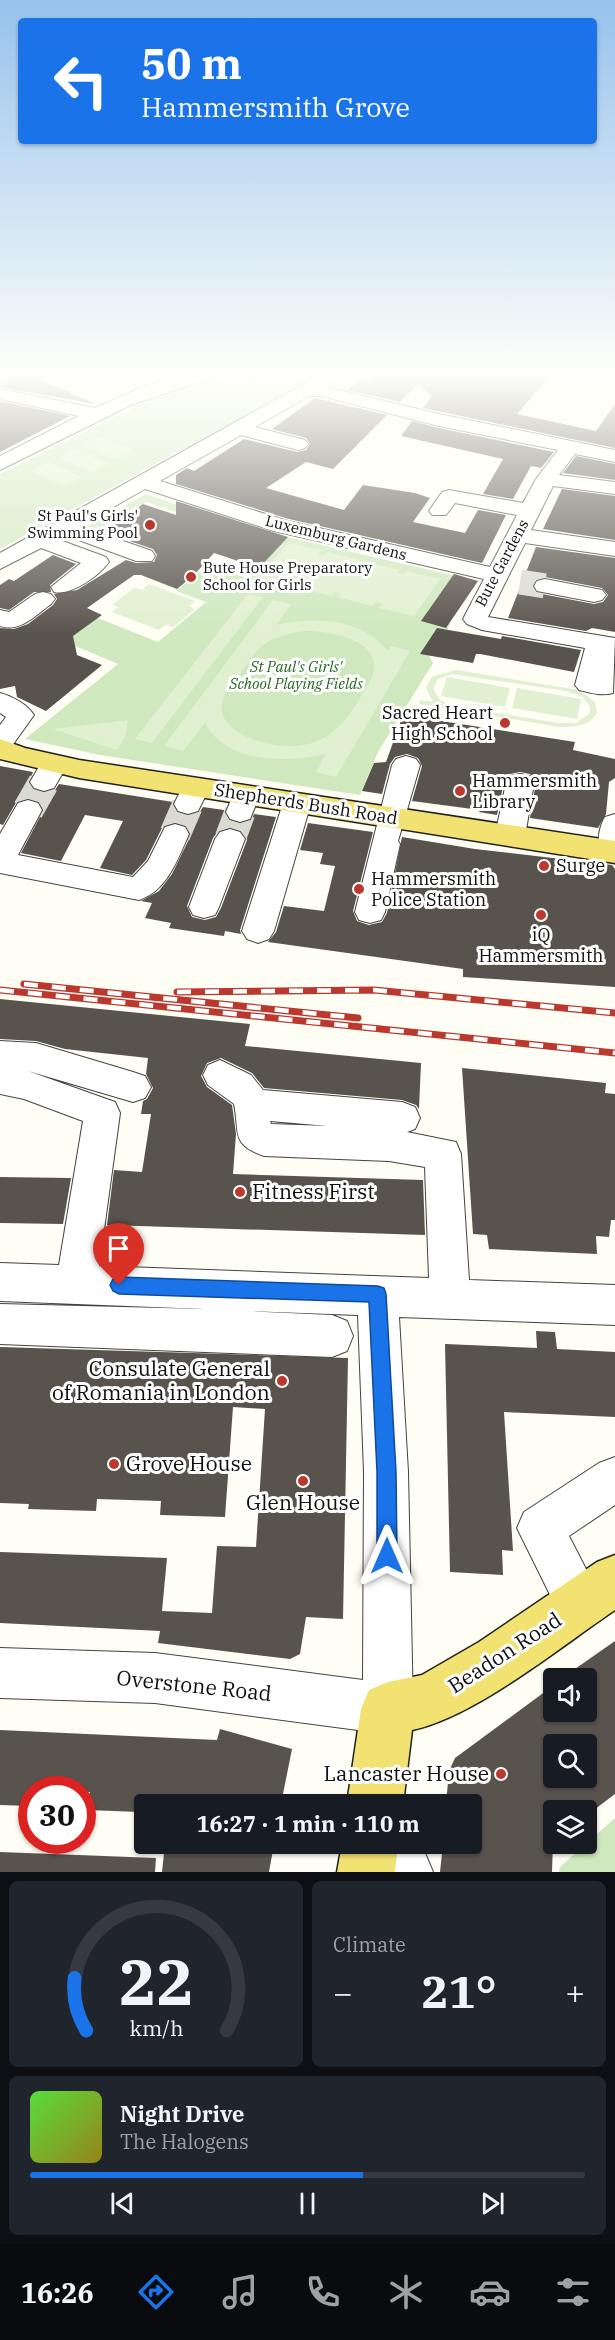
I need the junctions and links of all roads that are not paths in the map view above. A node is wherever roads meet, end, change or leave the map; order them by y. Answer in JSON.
{"nodes":[{"id":1,"x":179,"y":461,"type":"edge"},
{"id":2,"x":559,"y":461,"type":"edge"},
{"id":3,"x":546,"y":478,"type":"junction"},
{"id":4,"x":143,"y":482,"type":"junction"},
{"id":5,"x":615,"y":488,"type":"edge"},
{"id":6,"x":530,"y":510,"type":"junction"},
{"id":7,"x":439,"y":511,"type":"dead end"},
{"id":8,"x":63,"y":527,"type":"junction"},
{"id":9,"x":517,"y":535,"type":"junction"},
{"id":10,"x":40,"y":540,"type":"junction"},
{"id":11,"x":615,"y":549,"type":"edge"},
{"id":12,"x":144,"y":556,"type":"dead end"},
{"id":13,"x":0,"y":562,"type":"edge"},
{"id":14,"x":496,"y":576,"type":"junction"},
{"id":15,"x":520,"y":582,"type":"tunnel mouth"},
{"id":16,"x":545,"y":586,"type":"tunnel mouth"},
{"id":17,"x":594,"y":595,"type":"dead end"},
{"id":18,"x":6,"y":619,"type":"edge"},
{"id":19,"x":609,"y":645,"type":"edge"},
{"id":20,"x":610,"y":689,"type":"edge"},
{"id":21,"x":0,"y":701,"type":"edge"},
{"id":22,"x":0,"y":746,"type":"edge"},
{"id":23,"x":406,"y":765,"type":"dead end"},
{"id":24,"x":520,"y":783,"type":"dead end"},
{"id":25,"x":297,"y":803,"type":"junction"},
{"id":26,"x":28,"y":810,"type":"tunnel mouth"},
{"id":27,"x":238,"y":815,"type":"junction"},
{"id":28,"x":388,"y":832,"type":"junction"},
{"id":29,"x":175,"y":834,"type":"tunnel mouth"},
{"id":30,"x":510,"y":836,"type":"junction"},
{"id":31,"x":614,"y":842,"type":"edge"},
{"id":32,"x":0,"y":861,"type":"edge"},
{"id":33,"x":204,"y":907,"type":"dead end"},
{"id":34,"x":370,"y":912,"type":"dead end"},
{"id":35,"x":258,"y":931,"type":"dead end"},
{"id":36,"x":0,"y":1055,"type":"edge"},
{"id":37,"x":220,"y":1075,"type":"dead end"},
{"id":38,"x":0,"y":1078,"type":"edge"},
{"id":39,"x":133,"y":1087,"type":"dead end"},
{"id":40,"x":252,"y":1104,"type":"junction"},
{"id":41,"x":402,"y":1118,"type":"dead end"},
{"id":42,"x":256,"y":1161,"type":"dead end"},
{"id":43,"x":443,"y":1167,"type":"junction"},
{"id":44,"x":0,"y":1282,"type":"edge"},
{"id":45,"x":76,"y":1284,"type":"junction"},
{"id":46,"x":226,"y":1289,"type":"junction"},
{"id":47,"x":378,"y":1294,"type":"junction"},
{"id":48,"x":450,"y":1298,"type":"junction"},
{"id":49,"x":615,"y":1305,"type":"edge"},
{"id":50,"x":0,"y":1324,"type":"edge"},
{"id":51,"x":223,"y":1331,"type":"junction"},
{"id":52,"x":332,"y":1336,"type":"dead end"},
{"id":53,"x":615,"y":1479,"type":"edge"},
{"id":54,"x":597,"y":1592,"type":"edge"},
{"id":55,"x":0,"y":1673,"type":"edge"},
{"id":56,"x":387,"y":1709,"type":"junction"},
{"id":57,"x":376,"y":1794,"type":"edge"}],
"edges":[{"from":1,"to":4,"type":"street"},
{"from":2,"to":3,"type":"street","name":"Bute Gardens"},
{"from":3,"to":5,"type":"street"},
{"from":3,"to":6,"type":"street","name":"Bute Gardens"},
{"from":4,"to":8,"type":"street"},
{"from":4,"to":14,"type":"street","name":"Luxemburg Gardens"},
{"from":6,"to":7,"type":"street"},
{"from":6,"to":9,"type":"street","name":"Bute Gardens"},
{"from":8,"to":10,"type":"street"},
{"from":8,"to":12,"type":"street"},
{"from":9,"to":11,"type":"street"},
{"from":9,"to":14,"type":"street","name":"Bute Gardens"},
{"from":10,"to":13,"type":"street"},
{"from":10,"to":18,"type":"street"},
{"from":14,"to":15,"type":"street","name":"Luxemburg Gardens"},
{"from":14,"to":19,"type":"street","name":"Bute Gardens"},
{"from":16,"to":17,"type":"street"},
{"from":19,"to":20,"type":"street"},
{"from":21,"to":22,"type":"street"},
{"from":22,"to":27,"type":"main road","name":"Shepherds Bush Road"},
{"from":23,"to":28,"type":"street"},
{"from":24,"to":30,"type":"street"},
{"from":25,"to":27,"type":"main road","name":"Shepherds Bush Road"},
{"from":25,"to":28,"type":"main road","name":"Shepherds Bush Road"},
{"from":25,"to":35,"type":"street"},
{"from":26,"to":32,"type":"street"},
{"from":27,"to":33,"type":"street"},
{"from":28,"to":30,"type":"main road","name":"Shepherds Bush Road"},
{"from":28,"to":34,"type":"street"},
{"from":29,"to":32,"type":"street"},
{"from":30,"to":31,"type":"main road","name":"Shepherds Bush Road"},
{"from":36,"to":39,"type":"street"},
{"from":37,"to":40,"type":"street"},
{"from":38,"to":45,"type":"street"},
{"from":40,"to":41,"type":"street"},
{"from":40,"to":43,"type":"street"},
{"from":42,"to":43,"type":"street"},
{"from":43,"to":48,"type":"street"},
{"from":44,"to":45,"type":"street"},
{"from":45,"to":46,"type":"street"},
{"from":46,"to":47,"type":"street"},
{"from":46,"to":51,"type":"street"},
{"from":47,"to":48,"type":"street"},
{"from":47,"to":56,"type":"street"},
{"from":48,"to":49,"type":"street"},
{"from":50,"to":51,"type":"street"},
{"from":51,"to":52,"type":"street"},
{"from":53,"to":54,"type":"street"},
{"from":54,"to":56,"type":"main road","name":"Beadon Road"},
{"from":55,"to":56,"type":"street","name":"Overstone Road"},
{"from":56,"to":57,"type":"main road"}]}
